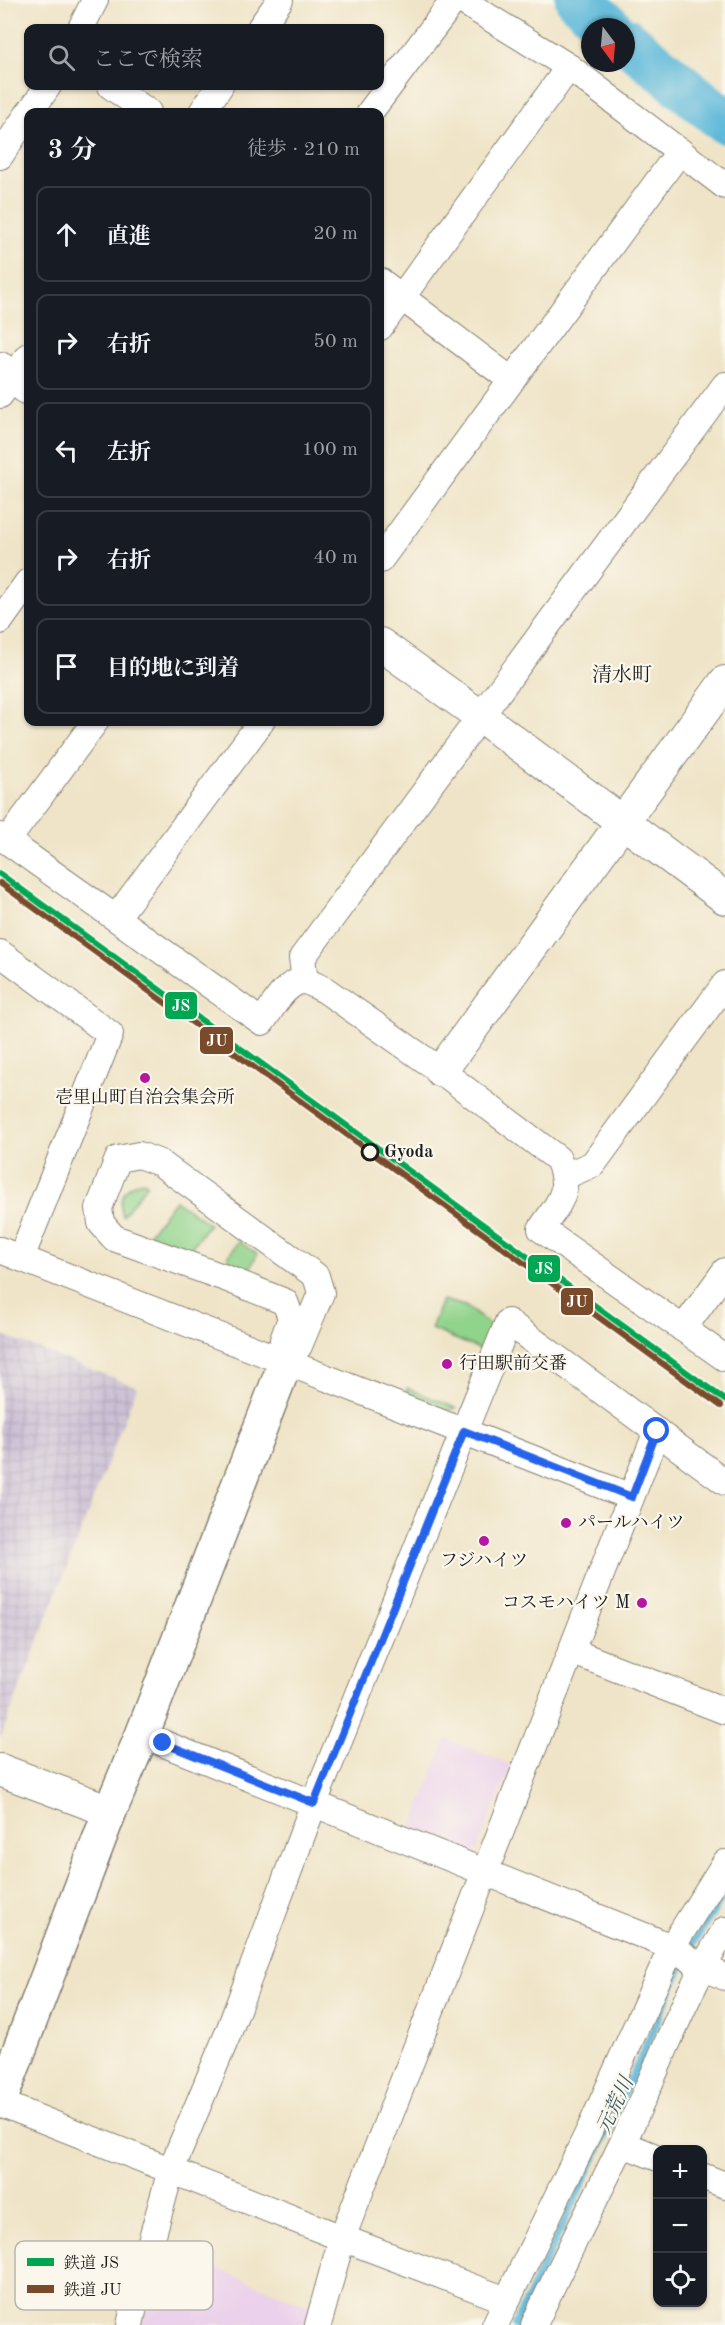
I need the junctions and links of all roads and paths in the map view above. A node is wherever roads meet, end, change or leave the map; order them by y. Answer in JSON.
{"nodes":[{"id":1,"x":95,"y":0,"type":"edge"},
{"id":2,"x":280,"y":0,"type":"edge"},
{"id":3,"x":454,"y":0,"type":"edge"},
{"id":4,"x":461,"y":0,"type":"edge"},
{"id":5,"x":83,"y":24,"type":"edge"},
{"id":6,"x":263,"y":24,"type":"edge"},
{"id":7,"x":569,"y":67,"type":"junction"},
{"id":8,"x":45,"y":90,"type":"edge"},
{"id":9,"x":117,"y":90,"type":"edge"},
{"id":10,"x":217,"y":90,"type":"edge"},
{"id":11,"x":33,"y":108,"type":"edge"},
{"id":12,"x":142,"y":108,"type":"edge"},
{"id":13,"x":205,"y":108,"type":"edge"},
{"id":14,"x":373,"y":108,"type":"edge"},
{"id":15,"x":24,"y":120,"type":"edge"},
{"id":16,"x":680,"y":151,"type":"junction"},
{"id":17,"x":0,"y":156,"type":"edge"},
{"id":18,"x":725,"y":186,"type":"edge"},
{"id":19,"x":384,"y":284,"type":"edge"},
{"id":20,"x":401,"y":296,"type":"junction"},
{"id":21,"x":384,"y":321,"type":"edge"},
{"id":22,"x":511,"y":380,"type":"junction"},
{"id":23,"x":725,"y":385,"type":"edge"},
{"id":24,"x":384,"y":555,"type":"edge"},
{"id":25,"x":24,"y":588,"type":"edge"},
{"id":26,"x":0,"y":621,"type":"edge"},
{"id":27,"x":384,"y":647,"type":"edge"},
{"id":28,"x":725,"y":682,"type":"edge"},
{"id":29,"x":480,"y":716,"type":"junction"},
{"id":30,"x":92,"y":726,"type":"edge"},
{"id":31,"x":258,"y":726,"type":"edge"},
{"id":32,"x":622,"y":823,"type":"junction"},
{"id":33,"x":4,"y":839,"type":"edge"},
{"id":34,"x":725,"y":898,"type":"edge"},
{"id":35,"x":116,"y":918,"type":"junction"},
{"id":36,"x":0,"y":953,"type":"edge"},
{"id":37,"x":305,"y":981,"type":"junction"},
{"id":38,"x":725,"y":984,"type":"edge"},
{"id":39,"x":441,"y":1071,"type":"junction"},
{"id":40,"x":565,"y":1176,"type":"junction"},
{"id":41,"x":10,"y":1254,"type":"edge"},
{"id":42,"x":725,"y":1271,"type":"edge"},
{"id":43,"x":683,"y":1329,"type":"junction"},
{"id":44,"x":725,"y":1358,"type":"edge"},
{"id":45,"x":286,"y":1361,"type":"junction"},
{"id":46,"x":464,"y":1431,"type":"junction"},
{"id":47,"x":657,"y":1431,"type":"junction"},
{"id":48,"x":725,"y":1482,"type":"edge"},
{"id":49,"x":632,"y":1497,"type":"junction"},
{"id":50,"x":571,"y":1651,"type":"junction"},
{"id":51,"x":725,"y":1711,"type":"edge"},
{"id":52,"x":142,"y":1735,"type":"junction"},
{"id":53,"x":0,"y":1770,"type":"edge"},
{"id":54,"x":314,"y":1803,"type":"junction"},
{"id":55,"x":110,"y":1811,"type":"junction"},
{"id":56,"x":725,"y":1863,"type":"edge"},
{"id":57,"x":485,"y":1871,"type":"junction"},
{"id":58,"x":725,"y":1930,"type":"edge"},
{"id":59,"x":672,"y":1947,"type":"junction"},
{"id":60,"x":702,"y":1967,"type":"junction"},
{"id":61,"x":725,"y":1977,"type":"edge"},
{"id":62,"x":0,"y":2102,"type":"edge"},
{"id":63,"x":623,"y":2144,"type":"junction"},
{"id":64,"x":653,"y":2156,"type":"edge"},
{"id":65,"x":171,"y":2170,"type":"junction"},
{"id":66,"x":707,"y":2178,"type":"edge"},
{"id":67,"x":725,"y":2185,"type":"edge"},
{"id":68,"x":342,"y":2238,"type":"junction"},
{"id":69,"x":151,"y":2241,"type":"edge"},
{"id":70,"x":506,"y":2300,"type":"junction"},
{"id":71,"x":133,"y":2310,"type":"edge"},
{"id":72,"x":130,"y":2325,"type":"edge"},
{"id":73,"x":318,"y":2325,"type":"edge"},
{"id":74,"x":495,"y":2325,"type":"edge"},
{"id":75,"x":534,"y":2325,"type":"edge"}],
"edges":[{"from":1,"to":5,"type":"street"},
{"from":2,"to":6,"type":"street"},
{"from":3,"to":14,"type":"street"},
{"from":4,"to":7,"type":"street"},
{"from":7,"to":16,"type":"street"},
{"from":7,"to":20,"type":"street"},
{"from":8,"to":11,"type":"street"},
{"from":9,"to":12,"type":"street"},
{"from":10,"to":13,"type":"street"},
{"from":15,"to":17,"type":"street"},
{"from":16,"to":18,"type":"street"},
{"from":16,"to":22,"type":"street"},
{"from":19,"to":20,"type":"street"},
{"from":20,"to":21,"type":"street"},
{"from":20,"to":22,"type":"street"},
{"from":22,"to":24,"type":"street"},
{"from":23,"to":29,"type":"street"},
{"from":25,"to":26,"type":"street"},
{"from":27,"to":29,"type":"street"},
{"from":28,"to":32,"type":"street"},
{"from":29,"to":32,"type":"street"},
{"from":29,"to":37,"type":"street"},
{"from":30,"to":33,"type":"street"},
{"from":31,"to":35,"type":"street"},
{"from":32,"to":34,"type":"street"},
{"from":32,"to":39,"type":"street"},
{"from":33,"to":35,"type":"street"},
{"from":35,"to":37,"type":"street"},
{"from":36,"to":41,"type":"street"},
{"from":37,"to":39,"type":"street"},
{"from":38,"to":40,"type":"street"},
{"from":39,"to":40,"type":"street"},
{"from":40,"to":43,"type":"street"},
{"from":41,"to":45,"type":"street"},
{"from":42,"to":43,"type":"street"},
{"from":43,"to":44,"type":"street"},
{"from":45,"to":45,"type":"street"},
{"from":45,"to":46,"type":"street"},
{"from":45,"to":52,"type":"main road"},
{"from":46,"to":47,"type":"street"},
{"from":46,"to":49,"type":"street"},
{"from":46,"to":54,"type":"street"},
{"from":47,"to":48,"type":"street"},
{"from":47,"to":49,"type":"street"},
{"from":49,"to":50,"type":"street"},
{"from":50,"to":51,"type":"street"},
{"from":50,"to":57,"type":"street"},
{"from":52,"to":54,"type":"street"},
{"from":52,"to":55,"type":"main road"},
{"from":53,"to":55,"type":"street"},
{"from":54,"to":57,"type":"street"},
{"from":54,"to":65,"type":"street"},
{"from":55,"to":62,"type":"main road"},
{"from":56,"to":59,"type":"street"},
{"from":57,"to":59,"type":"street"},
{"from":57,"to":68,"type":"street"},
{"from":58,"to":60,"type":"street"},
{"from":59,"to":60,"type":"street"},
{"from":59,"to":70,"type":"street"},
{"from":60,"to":61,"type":"street"},
{"from":60,"to":63,"type":"street"},
{"from":62,"to":65,"type":"street"},
{"from":63,"to":64,"type":"street"},
{"from":63,"to":75,"type":"street"},
{"from":65,"to":68,"type":"street"},
{"from":65,"to":69,"type":"street"},
{"from":66,"to":67,"type":"street"},
{"from":68,"to":70,"type":"street"},
{"from":68,"to":73,"type":"street"},
{"from":70,"to":74,"type":"street"},
{"from":71,"to":72,"type":"street"}]}
